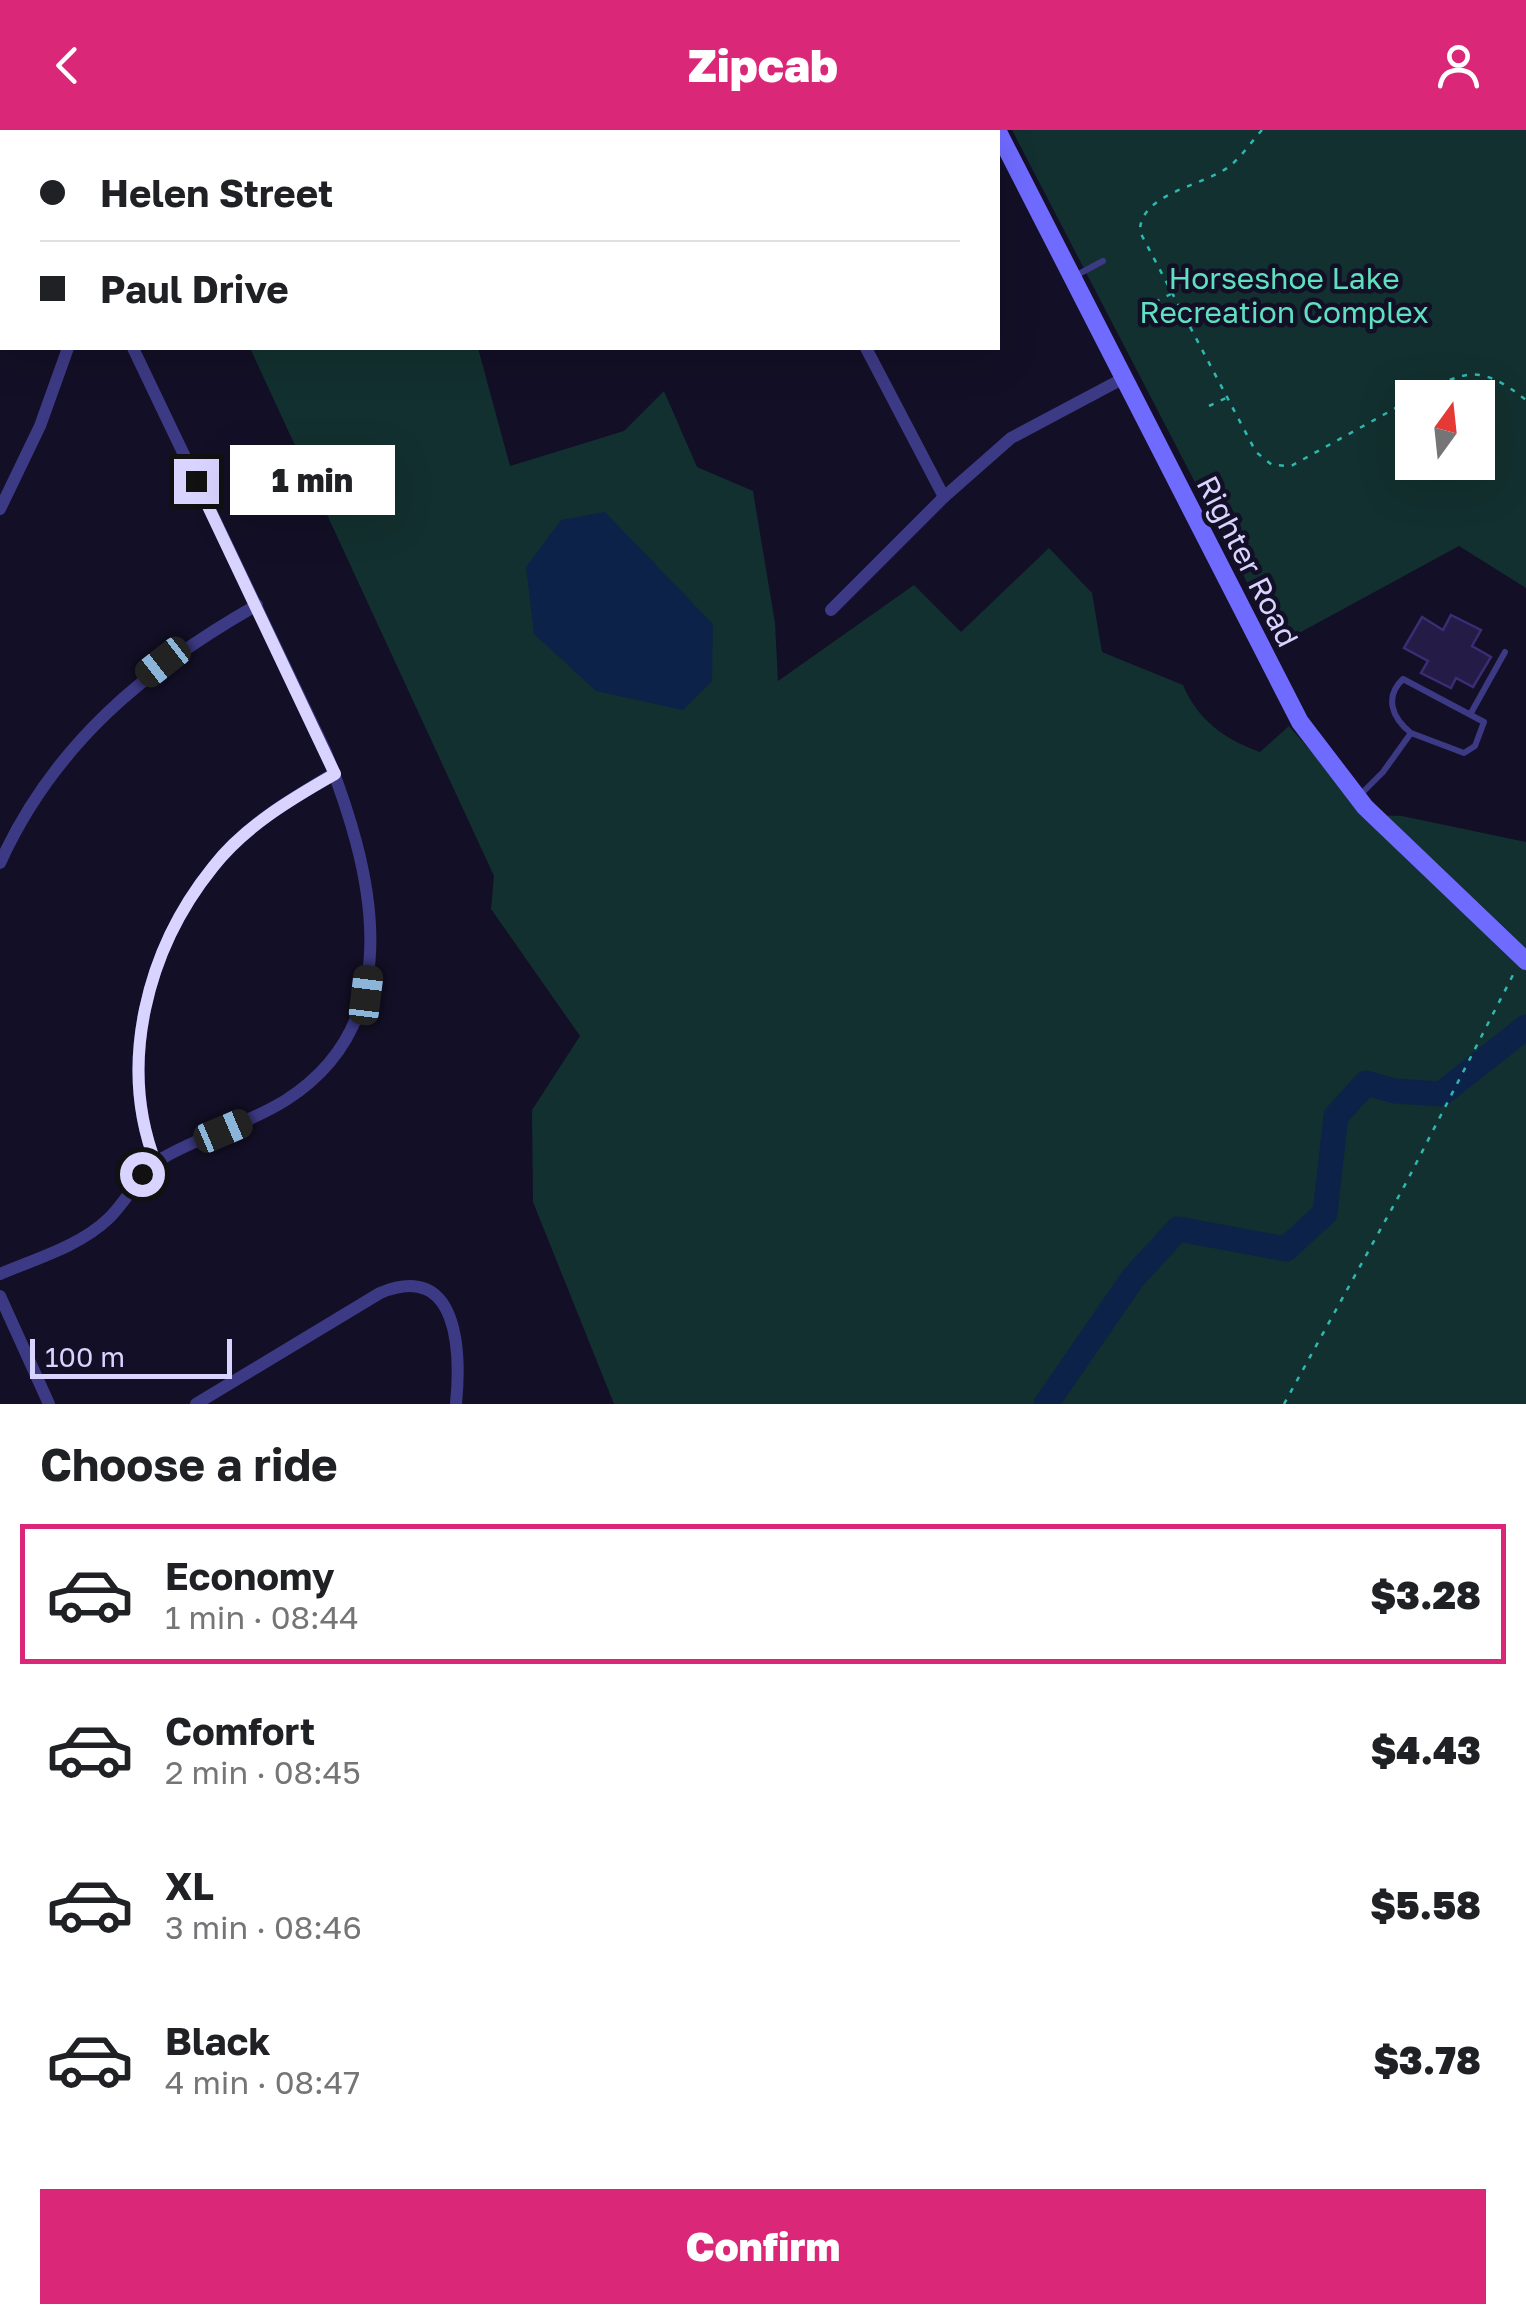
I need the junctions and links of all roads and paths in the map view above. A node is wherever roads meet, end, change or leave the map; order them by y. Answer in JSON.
{"nodes":[{"id":1,"x":1262,"y":130,"type":"edge"},
{"id":2,"x":1000,"y":136,"type":"edge"},
{"id":3,"x":1103,"y":262,"type":"dead end"},
{"id":4,"x":1073,"y":277,"type":"junction"},
{"id":5,"x":1172,"y":294,"type":"junction"},
{"id":6,"x":1155,"y":302,"type":"dead end"},
{"id":7,"x":67,"y":350,"type":"edge"},
{"id":8,"x":134,"y":350,"type":"edge"},
{"id":9,"x":867,"y":350,"type":"edge"},
{"id":10,"x":1124,"y":378,"type":"junction"},
{"id":11,"x":1451,"y":380,"type":"edge"},
{"id":12,"x":1227,"y":397,"type":"junction"},
{"id":13,"x":1526,"y":400,"type":"edge"},
{"id":14,"x":1209,"y":406,"type":"dead end"},
{"id":15,"x":1395,"y":409,"type":"edge"},
{"id":16,"x":944,"y":497,"type":"junction"},
{"id":17,"x":1226,"y":504,"type":"dead end"},
{"id":18,"x":0,"y":509,"type":"edge"},
{"id":19,"x":1197,"y":520,"type":"junction"},
{"id":20,"x":257,"y":605,"type":"junction"},
{"id":21,"x":832,"y":610,"type":"dead end"},
{"id":22,"x":1505,"y":652,"type":"dead end"},
{"id":23,"x":1471,"y":714,"type":"junction"},
{"id":24,"x":1411,"y":732,"type":"junction"},
{"id":25,"x":335,"y":774,"type":"junction"},
{"id":26,"x":1358,"y":798,"type":"junction"},
{"id":27,"x":0,"y":863,"type":"edge"},
{"id":28,"x":1522,"y":962,"type":"edge"},
{"id":29,"x":156,"y":1164,"type":"junction"},
{"id":30,"x":0,"y":1274,"type":"edge"},
{"id":31,"x":0,"y":1296,"type":"edge"},
{"id":32,"x":50,"y":1404,"type":"edge"},
{"id":33,"x":196,"y":1404,"type":"edge"},
{"id":34,"x":456,"y":1404,"type":"edge"},
{"id":35,"x":1284,"y":1404,"type":"edge"}],
"edges":[{"from":1,"to":5,"type":"path"},
{"from":2,"to":4,"type":"street","name":"Righter Road"},
{"from":3,"to":4,"type":"lane"},
{"from":4,"to":10,"type":"street","name":"Righter Road"},
{"from":5,"to":6,"type":"path"},
{"from":5,"to":12,"type":"path"},
{"from":7,"to":18,"type":"street"},
{"from":8,"to":20,"type":"street"},
{"from":9,"to":16,"type":"street"},
{"from":10,"to":16,"type":"street"},
{"from":10,"to":19,"type":"street","name":"Righter Road"},
{"from":11,"to":13,"type":"path"},
{"from":12,"to":14,"type":"path"},
{"from":12,"to":15,"type":"path"},
{"from":16,"to":21,"type":"street"},
{"from":17,"to":19,"type":"lane"},
{"from":19,"to":26,"type":"street","name":"Righter Road"},
{"from":20,"to":25,"type":"street"},
{"from":20,"to":27,"type":"street"},
{"from":22,"to":23,"type":"lane"},
{"from":23,"to":24,"type":"lane"},
{"from":23,"to":24,"type":"lane"},
{"from":24,"to":26,"type":"lane"},
{"from":25,"to":29,"type":"street"},
{"from":25,"to":29,"type":"street"},
{"from":26,"to":28,"type":"street","name":"Righter Road"},
{"from":28,"to":35,"type":"path"},
{"from":29,"to":30,"type":"street"},
{"from":31,"to":32,"type":"street"},
{"from":33,"to":34,"type":"street"}]}
